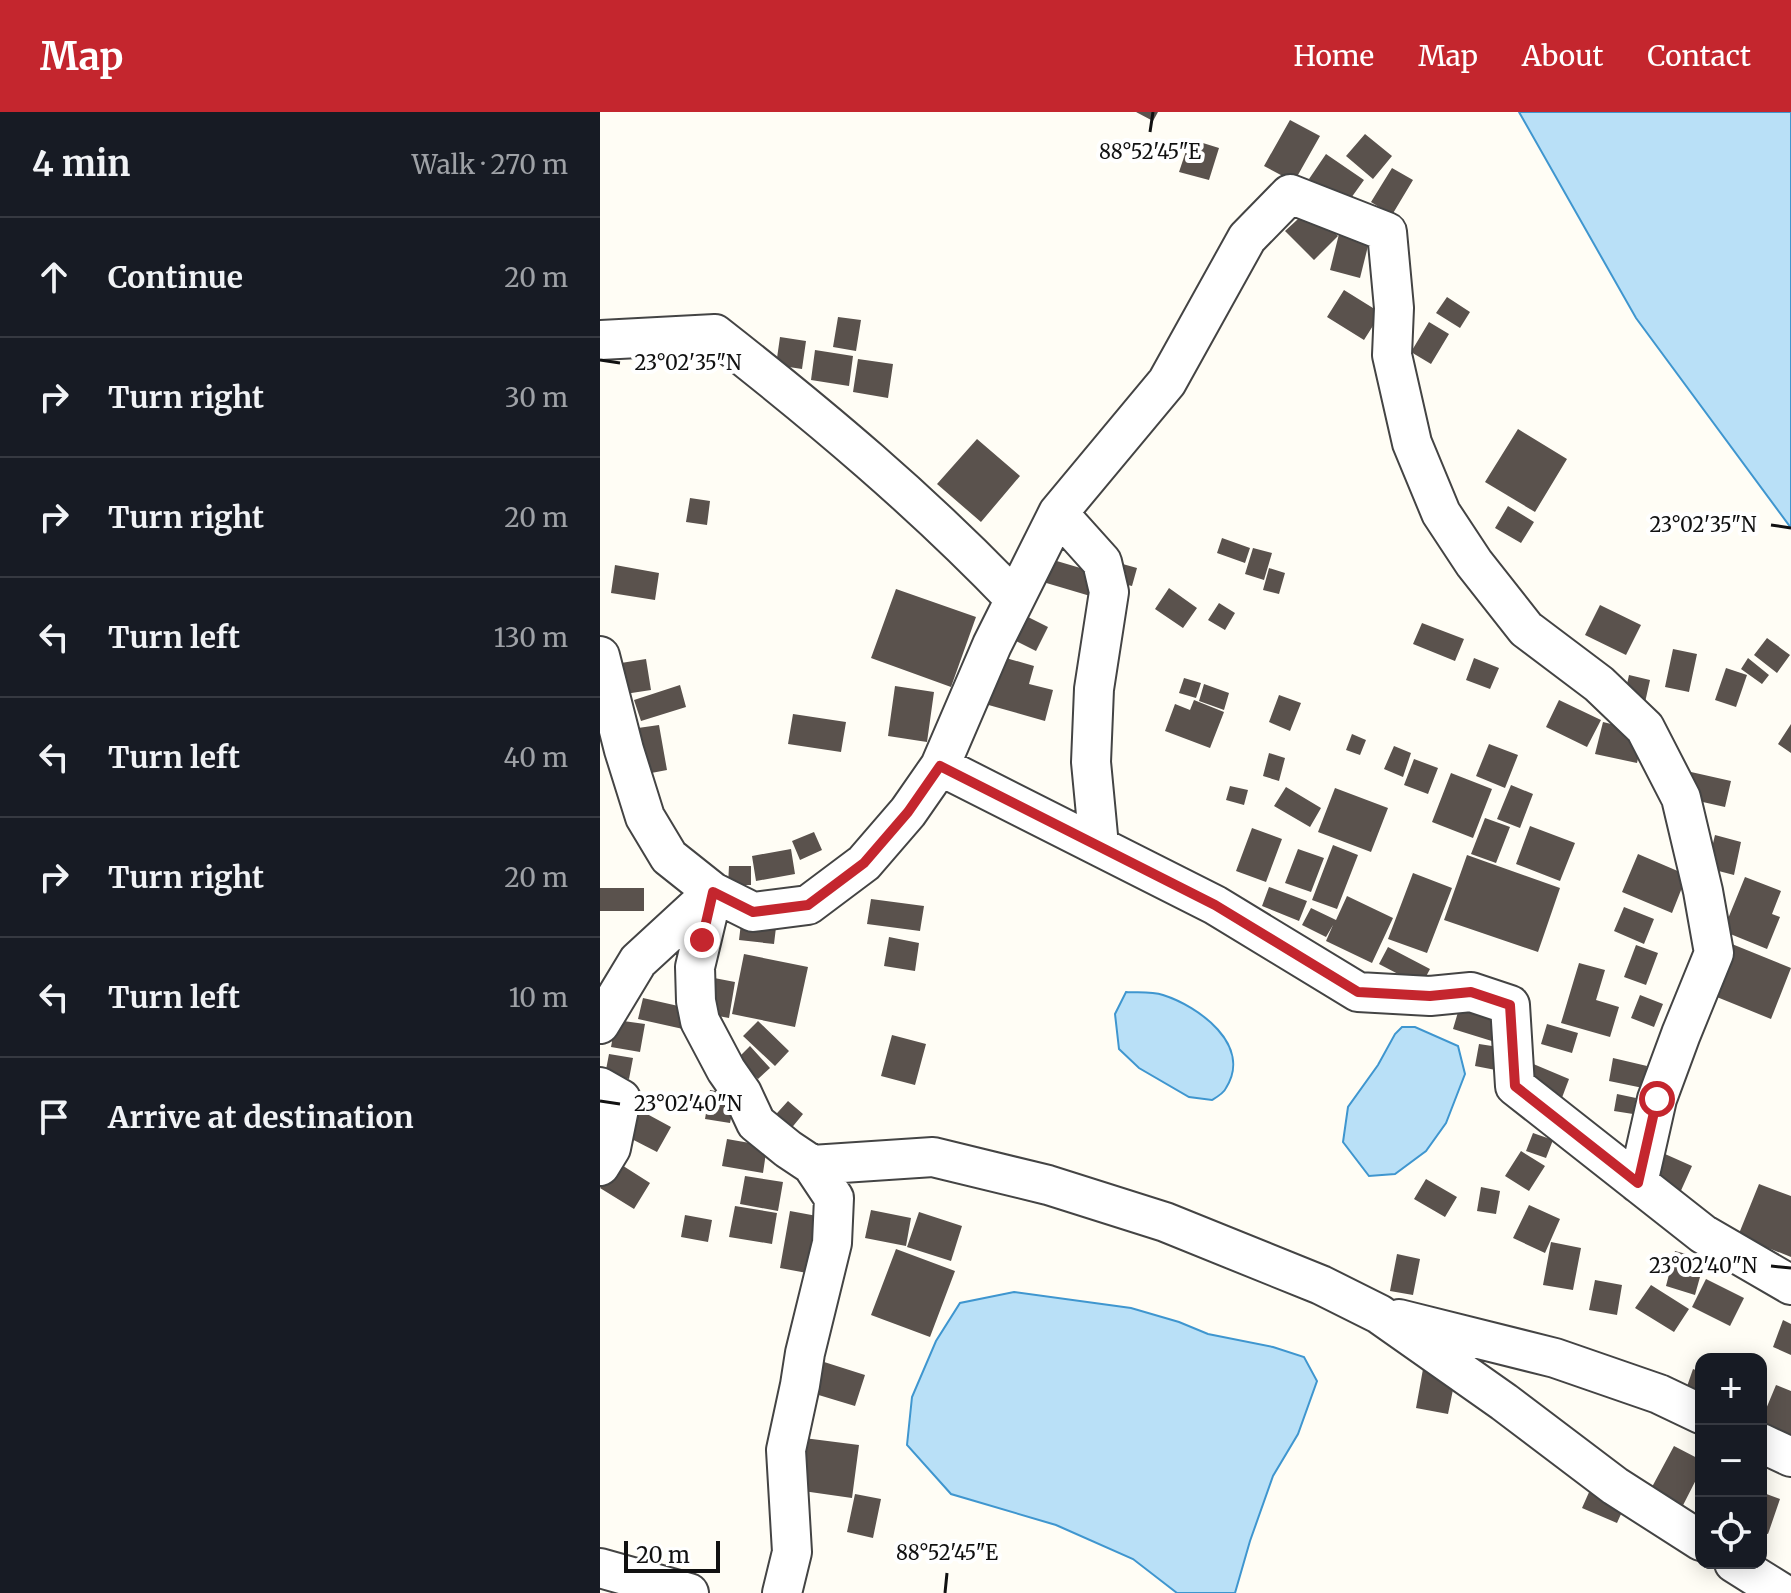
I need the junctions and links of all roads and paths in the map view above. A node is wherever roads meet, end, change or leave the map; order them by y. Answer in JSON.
{"nodes":[{"id":1,"x":600,"y":340,"type":"edge"},
{"id":2,"x":1058,"y":513,"type":"junction"},
{"id":3,"x":1015,"y":599,"type":"junction"},
{"id":4,"x":600,"y":656,"type":"edge"},
{"id":5,"x":940,"y":766,"type":"junction"},
{"id":6,"x":1099,"y":846,"type":"junction"},
{"id":7,"x":713,"y":892,"type":"junction"},
{"id":8,"x":600,"y":1024,"type":"edge"},
{"id":9,"x":600,"y":1087,"type":"edge"},
{"id":10,"x":812,"y":1165,"type":"junction"},
{"id":11,"x":600,"y":1166,"type":"edge"},
{"id":12,"x":1638,"y":1183,"type":"junction"},
{"id":13,"x":1791,"y":1285,"type":"edge"},
{"id":14,"x":1379,"y":1314,"type":"junction"},
{"id":15,"x":1695,"y":1411,"type":"edge"},
{"id":16,"x":1767,"y":1446,"type":"edge"},
{"id":17,"x":1791,"y":1457,"type":"edge"},
{"id":18,"x":1695,"y":1537,"type":"edge"},
{"id":19,"x":600,"y":1568,"type":"edge"},
{"id":20,"x":1744,"y":1569,"type":"edge"},
{"id":21,"x":689,"y":1593,"type":"edge"},
{"id":22,"x":782,"y":1593,"type":"edge"},
{"id":23,"x":1782,"y":1593,"type":"edge"}],
"edges":[{"from":1,"to":3,"type":"street"},
{"from":2,"to":3,"type":"street"},
{"from":2,"to":6,"type":"street"},
{"from":2,"to":12,"type":"street"},
{"from":3,"to":5,"type":"street"},
{"from":4,"to":7,"type":"street"},
{"from":5,"to":6,"type":"street"},
{"from":5,"to":7,"type":"street"},
{"from":6,"to":12,"type":"street"},
{"from":7,"to":8,"type":"street"},
{"from":7,"to":10,"type":"street"},
{"from":9,"to":11,"type":"street"},
{"from":10,"to":14,"type":"street"},
{"from":10,"to":22,"type":"street"},
{"from":12,"to":13,"type":"street"},
{"from":14,"to":15,"type":"street"},
{"from":14,"to":18,"type":"street"},
{"from":16,"to":17,"type":"street"},
{"from":19,"to":21,"type":"street"},
{"from":20,"to":23,"type":"street"}]}
